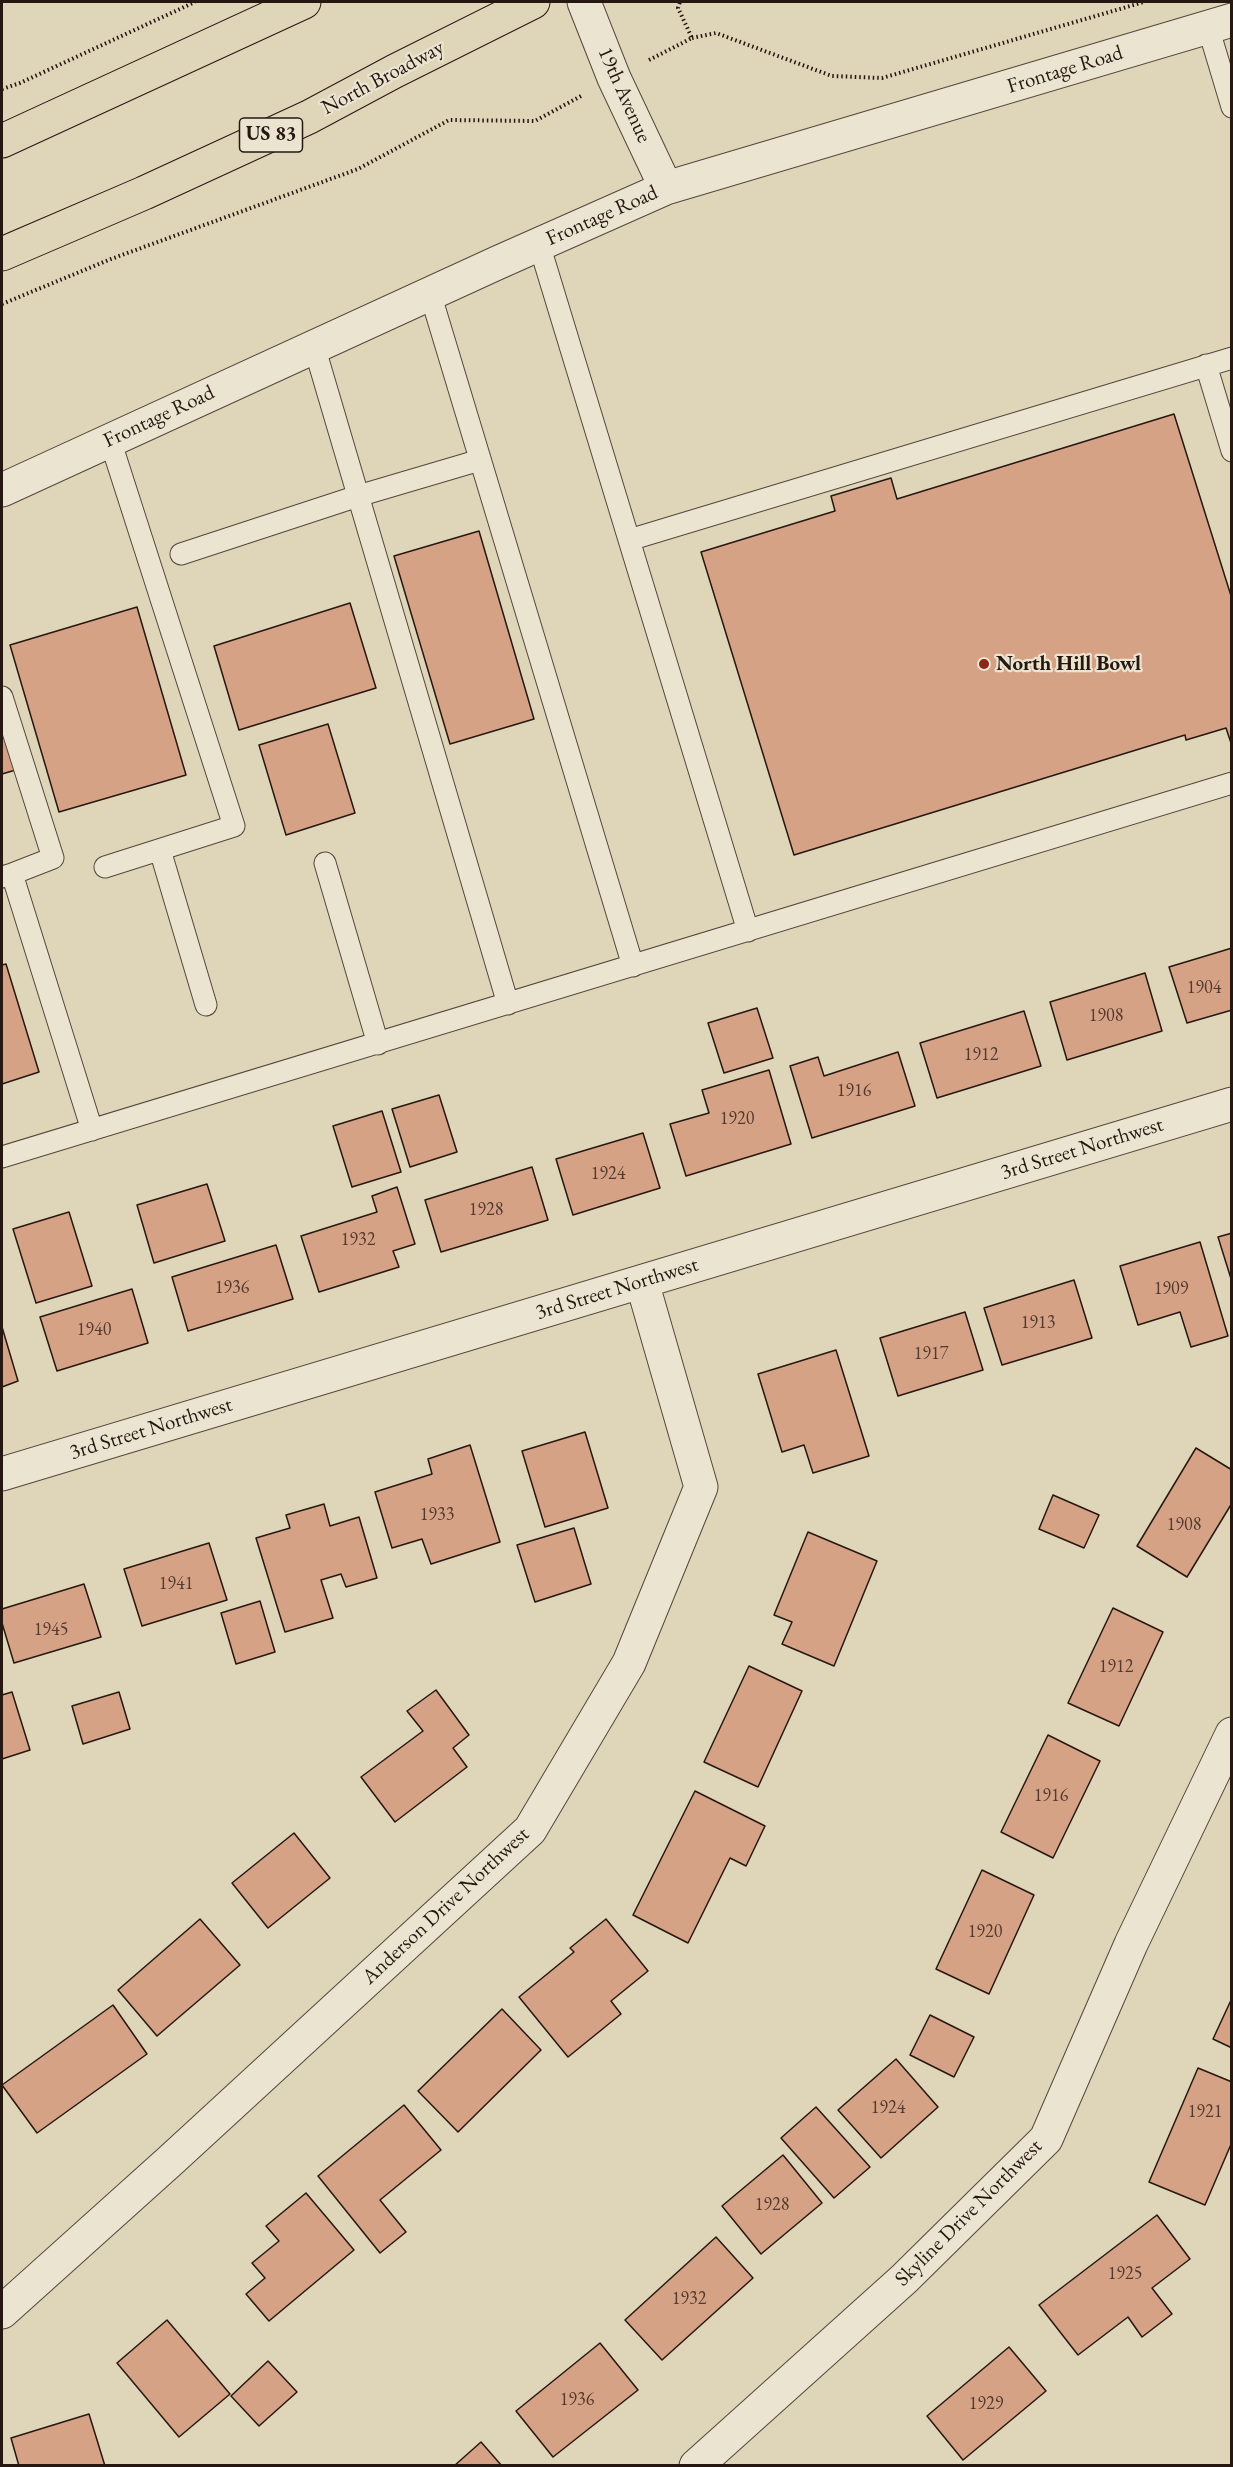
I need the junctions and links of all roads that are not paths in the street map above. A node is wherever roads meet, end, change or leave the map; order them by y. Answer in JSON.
{"nodes":[{"id":1,"x":304,"y":2,"type":"edge"},
{"id":2,"x":533,"y":2,"type":"edge"},
{"id":3,"x":584,"y":2,"type":"edge"},
{"id":4,"x":1220,"y":24,"type":"edge"},
{"id":5,"x":1232,"y":107,"type":"edge"},
{"id":6,"x":2,"y":141,"type":"edge"},
{"id":7,"x":666,"y":188,"type":"junction"},
{"id":8,"x":539,"y":244,"type":"junction"},
{"id":9,"x":2,"y":254,"type":"edge"},
{"id":10,"x":430,"y":293,"type":"junction"},
{"id":11,"x":314,"y":346,"type":"junction"},
{"id":12,"x":1232,"y":357,"type":"edge"},
{"id":13,"x":1206,"y":365,"type":"junction"},
{"id":14,"x":110,"y":440,"type":"junction"},
{"id":15,"x":1232,"y":451,"type":"edge"},
{"id":16,"x":480,"y":460,"type":"junction"},
{"id":17,"x":2,"y":490,"type":"edge"},
{"id":18,"x":358,"y":495,"type":"junction"},
{"id":19,"x":629,"y":540,"type":"junction"},
{"id":20,"x":181,"y":554,"type":"dead end"},
{"id":21,"x":2,"y":697,"type":"edge"},
{"id":22,"x":1232,"y":783,"type":"edge"},
{"id":23,"x":160,"y":850,"type":"junction"},
{"id":24,"x":325,"y":863,"type":"dead end"},
{"id":25,"x":105,"y":867,"type":"dead end"},
{"id":26,"x":7,"y":875,"type":"edge"},
{"id":27,"x":748,"y":931,"type":"junction"},
{"id":28,"x":633,"y":966,"type":"junction"},
{"id":29,"x":508,"y":1004,"type":"junction"},
{"id":30,"x":206,"y":1005,"type":"dead end"},
{"id":31,"x":378,"y":1044,"type":"junction"},
{"id":32,"x":1232,"y":1104,"type":"edge"},
{"id":33,"x":92,"y":1130,"type":"junction"},
{"id":34,"x":2,"y":1157,"type":"edge"},
{"id":35,"x":642,"y":1282,"type":"junction"},
{"id":36,"x":2,"y":1474,"type":"edge"},
{"id":37,"x":1232,"y":1734,"type":"edge"},
{"id":38,"x":2,"y":2312,"type":"edge"},
{"id":39,"x":696,"y":2466,"type":"edge"}],
"edges":[{"from":1,"to":6,"type":"main road"},
{"from":2,"to":9,"type":"main road","name":"North Broadway","number":"US 83"},
{"from":3,"to":7,"type":"street","name":"19th Avenue"},
{"from":4,"to":5,"type":"lane"},
{"from":4,"to":7,"type":"street","name":"Frontage Road"},
{"from":7,"to":8,"type":"street","name":"Frontage Road"},
{"from":8,"to":10,"type":"street","name":"Frontage Road"},
{"from":8,"to":19,"type":"lane"},
{"from":10,"to":11,"type":"street","name":"Frontage Road"},
{"from":10,"to":16,"type":"lane"},
{"from":11,"to":14,"type":"street","name":"Frontage Road"},
{"from":11,"to":18,"type":"lane"},
{"from":12,"to":13,"type":"lane"},
{"from":13,"to":15,"type":"lane"},
{"from":13,"to":19,"type":"lane"},
{"from":14,"to":17,"type":"street","name":"Frontage Road"},
{"from":14,"to":23,"type":"lane"},
{"from":16,"to":18,"type":"lane"},
{"from":16,"to":28,"type":"lane"},
{"from":18,"to":20,"type":"lane"},
{"from":18,"to":29,"type":"lane"},
{"from":19,"to":27,"type":"lane"},
{"from":21,"to":26,"type":"lane"},
{"from":22,"to":27,"type":"lane"},
{"from":23,"to":25,"type":"lane"},
{"from":23,"to":30,"type":"lane"},
{"from":24,"to":31,"type":"lane"},
{"from":26,"to":33,"type":"lane"},
{"from":27,"to":28,"type":"lane"},
{"from":28,"to":29,"type":"lane"},
{"from":29,"to":31,"type":"lane"},
{"from":31,"to":33,"type":"lane"},
{"from":32,"to":35,"type":"street","name":"3rd Street Northwest"},
{"from":33,"to":34,"type":"lane"},
{"from":35,"to":36,"type":"street","name":"3rd Street Northwest"},
{"from":35,"to":38,"type":"street","name":"Anderson Drive Northwest"},
{"from":37,"to":39,"type":"street","name":"Skyline Drive Northwest"}]}
